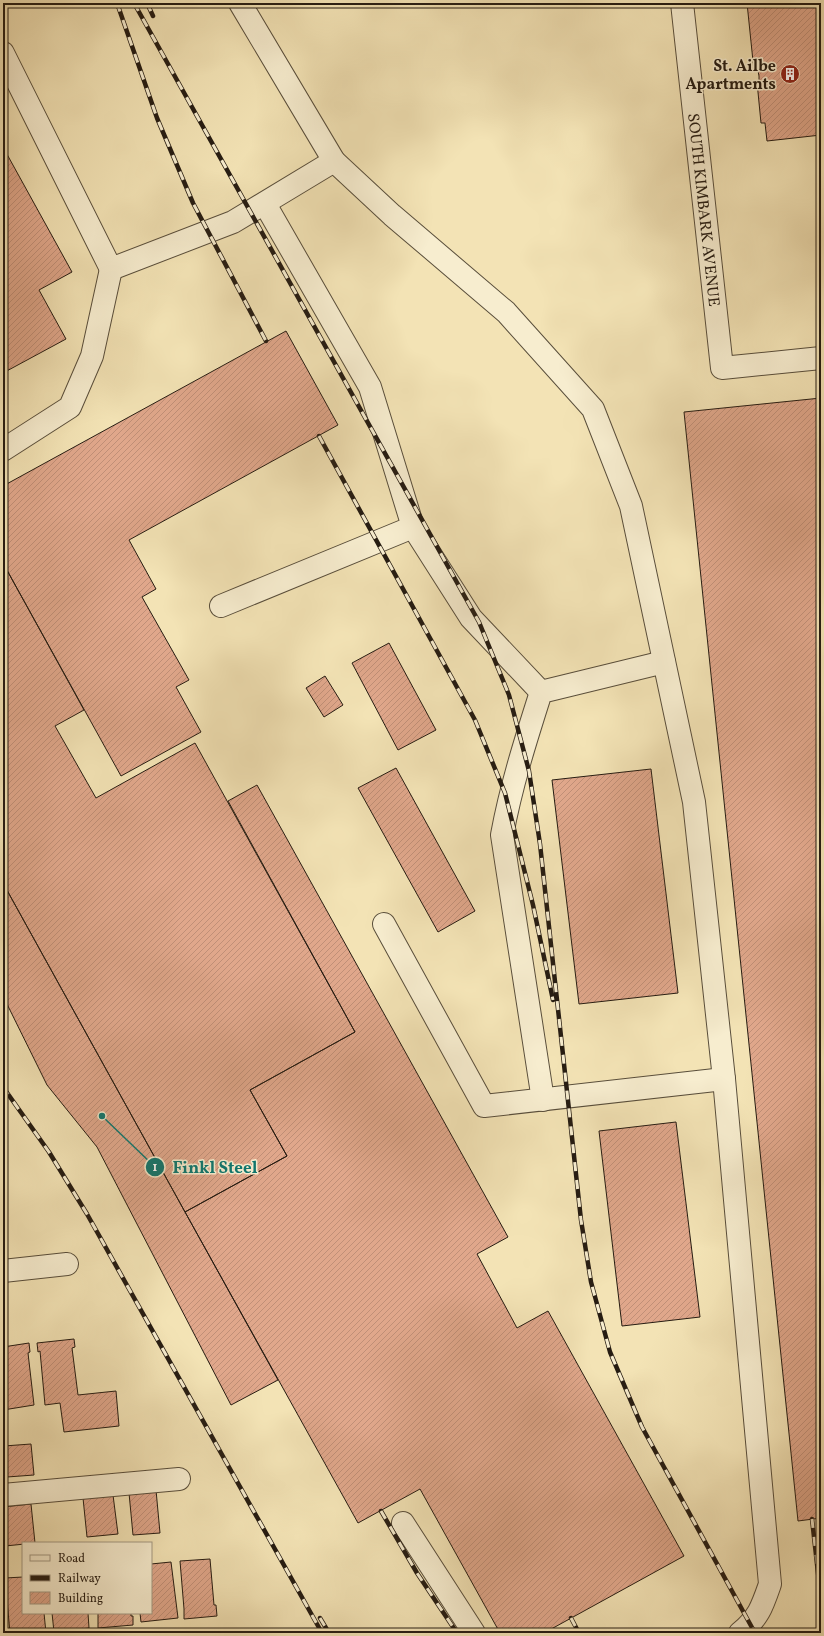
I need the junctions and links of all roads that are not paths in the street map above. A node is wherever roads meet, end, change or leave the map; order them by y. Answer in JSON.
{"nodes":[{"id":1,"x":240,"y":3,"type":"edge"},
{"id":2,"x":682,"y":3,"type":"edge"},
{"id":3,"x":3,"y":53,"type":"edge"},
{"id":4,"x":334,"y":161,"type":"junction"},
{"id":5,"x":265,"y":204,"type":"junction"},
{"id":6,"x":110,"y":269,"type":"junction"},
{"id":7,"x":821,"y":358,"type":"edge"},
{"id":8,"x":3,"y":450,"type":"edge"},
{"id":9,"x":413,"y":527,"type":"junction"},
{"id":10,"x":221,"y":606,"type":"dead end"},
{"id":11,"x":664,"y":662,"type":"junction"},
{"id":12,"x":541,"y":692,"type":"junction"},
{"id":13,"x":384,"y":924,"type":"dead end"},
{"id":14,"x":724,"y":1079,"type":"junction"},
{"id":15,"x":543,"y":1100,"type":"junction"},
{"id":16,"x":67,"y":1264,"type":"dead end"},
{"id":17,"x":3,"y":1271,"type":"edge"},
{"id":18,"x":179,"y":1480,"type":"dead end"},
{"id":19,"x":3,"y":1496,"type":"edge"},
{"id":20,"x":403,"y":1523,"type":"dead end"},
{"id":21,"x":474,"y":1633,"type":"edge"},
{"id":22,"x":740,"y":1633,"type":"edge"}],
"edges":[{"from":1,"to":4,"type":"street"},
{"from":2,"to":7,"type":"street","name":"SOUTH KIMBARK AVENUE"},
{"from":3,"to":6,"type":"street"},
{"from":4,"to":5,"type":"street"},
{"from":4,"to":11,"type":"street"},
{"from":5,"to":6,"type":"street"},
{"from":5,"to":9,"type":"street"},
{"from":6,"to":8,"type":"street"},
{"from":9,"to":10,"type":"street"},
{"from":9,"to":12,"type":"street"},
{"from":11,"to":12,"type":"street"},
{"from":11,"to":14,"type":"street"},
{"from":12,"to":15,"type":"street"},
{"from":13,"to":15,"type":"street"},
{"from":14,"to":15,"type":"street"},
{"from":14,"to":22,"type":"street"},
{"from":16,"to":17,"type":"street"},
{"from":18,"to":19,"type":"street"},
{"from":20,"to":21,"type":"street"}]}
